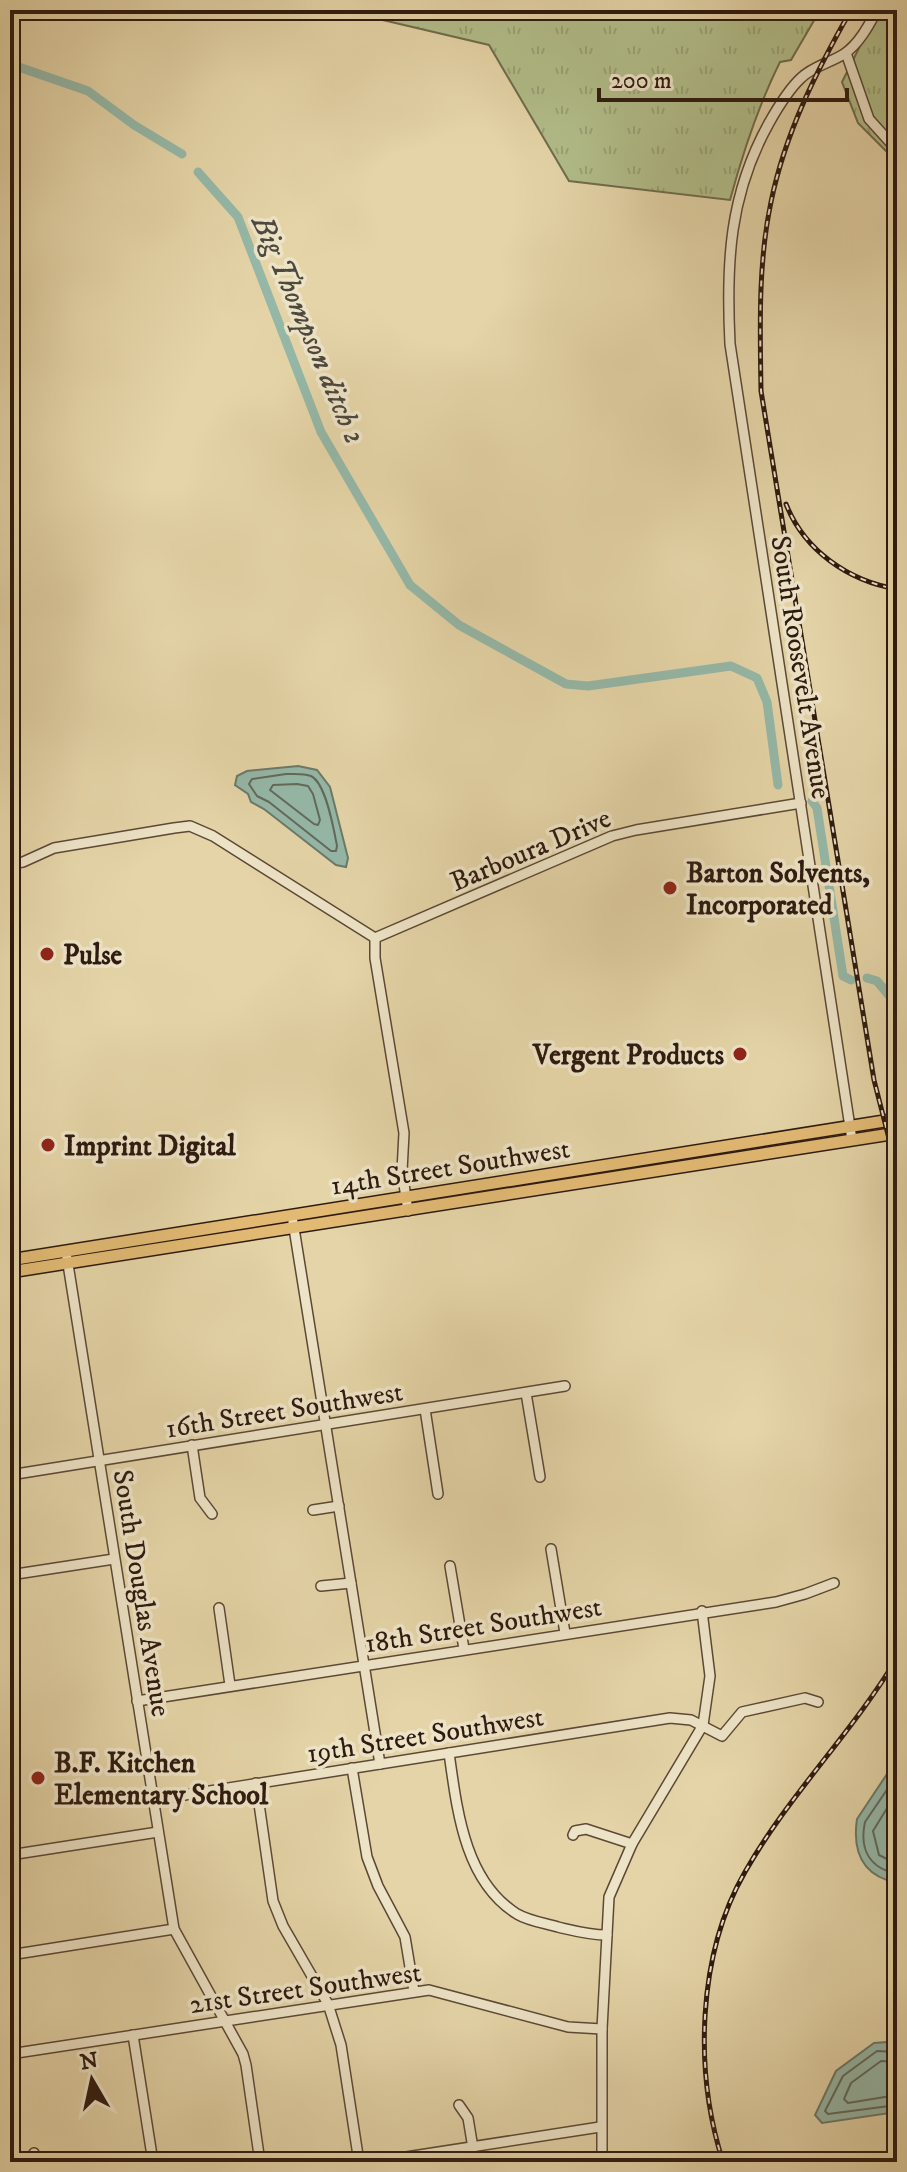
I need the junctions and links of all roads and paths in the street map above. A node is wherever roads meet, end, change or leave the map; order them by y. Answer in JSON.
{"nodes":[{"id":1,"x":877,"y":10,"type":"edge"},
{"id":2,"x":846,"y":53,"type":"junction"},
{"id":3,"x":897,"y":150,"type":"edge"},
{"id":4,"x":801,"y":803,"type":"junction"},
{"id":5,"x":10,"y":864,"type":"edge"},
{"id":6,"x":375,"y":938,"type":"junction"},
{"id":7,"x":897,"y":1119,"type":"edge"},
{"id":8,"x":850,"y":1126,"type":"junction"},
{"id":9,"x":897,"y":1133,"type":"edge"},
{"id":10,"x":852,"y":1140,"type":"junction"},
{"id":11,"x":406,"y":1197,"type":"junction"},
{"id":12,"x":408,"y":1211,"type":"junction"},
{"id":13,"x":292,"y":1216,"type":"junction"},
{"id":14,"x":294,"y":1229,"type":"junction"},
{"id":15,"x":66,"y":1257,"type":"junction"},
{"id":16,"x":10,"y":1260,"type":"edge"},
{"id":17,"x":10,"y":1272,"type":"edge"},
{"id":18,"x":565,"y":1386,"type":"dead end"},
{"id":19,"x":526,"y":1393,"type":"junction"},
{"id":20,"x":425,"y":1409,"type":"junction"},
{"id":21,"x":327,"y":1424,"type":"junction"},
{"id":22,"x":192,"y":1445,"type":"junction"},
{"id":23,"x":100,"y":1461,"type":"junction"},
{"id":24,"x":10,"y":1475,"type":"edge"},
{"id":25,"x":540,"y":1477,"type":"dead end"},
{"id":26,"x":438,"y":1494,"type":"dead end"},
{"id":27,"x":339,"y":1506,"type":"junction"},
{"id":28,"x":313,"y":1510,"type":"dead end"},
{"id":29,"x":212,"y":1514,"type":"dead end"},
{"id":30,"x":551,"y":1549,"type":"dead end"},
{"id":31,"x":114,"y":1559,"type":"junction"},
{"id":32,"x":450,"y":1566,"type":"dead end"},
{"id":33,"x":10,"y":1575,"type":"edge"},
{"id":34,"x":351,"y":1583,"type":"junction"},
{"id":35,"x":834,"y":1583,"type":"dead end"},
{"id":36,"x":321,"y":1586,"type":"dead end"},
{"id":37,"x":219,"y":1608,"type":"dead end"},
{"id":38,"x":702,"y":1611,"type":"junction"},
{"id":39,"x":565,"y":1633,"type":"junction"},
{"id":40,"x":464,"y":1649,"type":"junction"},
{"id":41,"x":364,"y":1664,"type":"junction"},
{"id":42,"x":230,"y":1685,"type":"junction"},
{"id":43,"x":137,"y":1701,"type":"junction"},
{"id":44,"x":818,"y":1702,"type":"dead end"},
{"id":45,"x":703,"y":1725,"type":"junction"},
{"id":46,"x":449,"y":1753,"type":"junction"},
{"id":47,"x":380,"y":1764,"type":"junction"},
{"id":48,"x":352,"y":1768,"type":"junction"},
{"id":49,"x":256,"y":1783,"type":"junction"},
{"id":50,"x":153,"y":1800,"type":"junction"},
{"id":51,"x":158,"y":1832,"type":"junction"},
{"id":52,"x":573,"y":1835,"type":"dead end"},
{"id":53,"x":632,"y":1844,"type":"junction"},
{"id":54,"x":10,"y":1855,"type":"edge"},
{"id":55,"x":174,"y":1929,"type":"junction"},
{"id":56,"x":607,"y":1935,"type":"junction"},
{"id":57,"x":10,"y":1955,"type":"edge"},
{"id":58,"x":414,"y":1991,"type":"junction"},
{"id":59,"x":328,"y":2004,"type":"junction"},
{"id":60,"x":223,"y":2020,"type":"junction"},
{"id":61,"x":602,"y":2029,"type":"junction"},
{"id":62,"x":133,"y":2035,"type":"junction"},
{"id":63,"x":10,"y":2054,"type":"edge"},
{"id":64,"x":459,"y":2105,"type":"dead end"},
{"id":65,"x":600,"y":2127,"type":"junction"},
{"id":66,"x":473,"y":2148,"type":"junction"},
{"id":67,"x":153,"y":2162,"type":"edge"},
{"id":68,"x":260,"y":2162,"type":"edge"},
{"id":69,"x":359,"y":2162,"type":"edge"},
{"id":70,"x":374,"y":2162,"type":"edge"},
{"id":71,"x":602,"y":2162,"type":"edge"}],
"edges":[{"from":1,"to":2,"type":"street"},
{"from":2,"to":3,"type":"street"},
{"from":2,"to":4,"type":"street","name":"South Roosevelt Avenue"},
{"from":4,"to":6,"type":"street","name":"Barboura Drive"},
{"from":4,"to":8,"type":"street","name":"South Roosevelt Avenue"},
{"from":5,"to":6,"type":"street"},
{"from":6,"to":11,"type":"street"},
{"from":7,"to":8,"type":"main road","name":"14th Street Southwest"},
{"from":8,"to":10,"type":"street","name":"South Roosevelt Avenue"},
{"from":8,"to":11,"type":"main road","name":"14th Street Southwest"},
{"from":9,"to":10,"type":"main road","name":"14th Street Southwest"},
{"from":10,"to":12,"type":"main road","name":"14th Street Southwest"},
{"from":11,"to":12,"type":"street"},
{"from":11,"to":13,"type":"main road","name":"14th Street Southwest"},
{"from":12,"to":14,"type":"main road","name":"14th Street Southwest"},
{"from":13,"to":14,"type":"street"},
{"from":13,"to":15,"type":"main road","name":"14th Street Southwest"},
{"from":14,"to":15,"type":"main road","name":"14th Street Southwest"},
{"from":14,"to":21,"type":"street"},
{"from":15,"to":16,"type":"main road","name":"14th Street Southwest"},
{"from":15,"to":17,"type":"main road","name":"14th Street Southwest"},
{"from":15,"to":23,"type":"street","name":"South Douglas Avenue"},
{"from":18,"to":19,"type":"street","name":"16th Street Southwest"},
{"from":19,"to":20,"type":"street","name":"16th Street Southwest"},
{"from":19,"to":25,"type":"street"},
{"from":20,"to":21,"type":"street","name":"16th Street Southwest"},
{"from":20,"to":26,"type":"street"},
{"from":21,"to":22,"type":"street","name":"16th Street Southwest"},
{"from":21,"to":27,"type":"street"},
{"from":22,"to":23,"type":"street","name":"16th Street Southwest"},
{"from":22,"to":29,"type":"street"},
{"from":23,"to":24,"type":"street","name":"16th Street Southwest"},
{"from":23,"to":31,"type":"street","name":"South Douglas Avenue"},
{"from":27,"to":28,"type":"street"},
{"from":27,"to":34,"type":"street"},
{"from":30,"to":39,"type":"street"},
{"from":31,"to":33,"type":"street"},
{"from":31,"to":43,"type":"street","name":"South Douglas Avenue"},
{"from":32,"to":40,"type":"street"},
{"from":34,"to":36,"type":"street"},
{"from":34,"to":41,"type":"street"},
{"from":35,"to":38,"type":"street","name":"18th Street Southwest"},
{"from":37,"to":42,"type":"street"},
{"from":38,"to":39,"type":"street","name":"18th Street Southwest"},
{"from":38,"to":45,"type":"street"},
{"from":39,"to":40,"type":"street","name":"18th Street Southwest"},
{"from":40,"to":41,"type":"street","name":"18th Street Southwest"},
{"from":41,"to":42,"type":"street","name":"18th Street Southwest"},
{"from":41,"to":47,"type":"street"},
{"from":42,"to":43,"type":"street","name":"18th Street Southwest"},
{"from":43,"to":50,"type":"street","name":"South Douglas Avenue"},
{"from":44,"to":45,"type":"street","name":"19th Street Southwest"},
{"from":45,"to":46,"type":"street","name":"19th Street Southwest"},
{"from":45,"to":53,"type":"street"},
{"from":46,"to":47,"type":"street","name":"19th Street Southwest"},
{"from":46,"to":56,"type":"street"},
{"from":47,"to":48,"type":"street","name":"19th Street Southwest"},
{"from":48,"to":49,"type":"street","name":"19th Street Southwest"},
{"from":48,"to":58,"type":"street"},
{"from":49,"to":50,"type":"street","name":"19th Street Southwest"},
{"from":49,"to":59,"type":"street"},
{"from":50,"to":51,"type":"street","name":"South Douglas Avenue"},
{"from":51,"to":54,"type":"street"},
{"from":51,"to":55,"type":"street","name":"South Douglas Avenue"},
{"from":52,"to":53,"type":"street"},
{"from":53,"to":56,"type":"street"},
{"from":55,"to":57,"type":"street"},
{"from":55,"to":60,"type":"street","name":"South Douglas Avenue"},
{"from":56,"to":61,"type":"street"},
{"from":58,"to":59,"type":"street","name":"21st Street Southwest"},
{"from":58,"to":61,"type":"street","name":"21st Street Southwest"},
{"from":59,"to":60,"type":"street","name":"21st Street Southwest"},
{"from":59,"to":69,"type":"street"},
{"from":60,"to":62,"type":"street","name":"21st Street Southwest"},
{"from":60,"to":68,"type":"street","name":"South Douglas Avenue"},
{"from":61,"to":65,"type":"street"},
{"from":62,"to":63,"type":"street","name":"21st Street Southwest"},
{"from":62,"to":67,"type":"street"},
{"from":64,"to":66,"type":"street"},
{"from":65,"to":66,"type":"street"},
{"from":65,"to":71,"type":"street"},
{"from":66,"to":70,"type":"street"}]}
